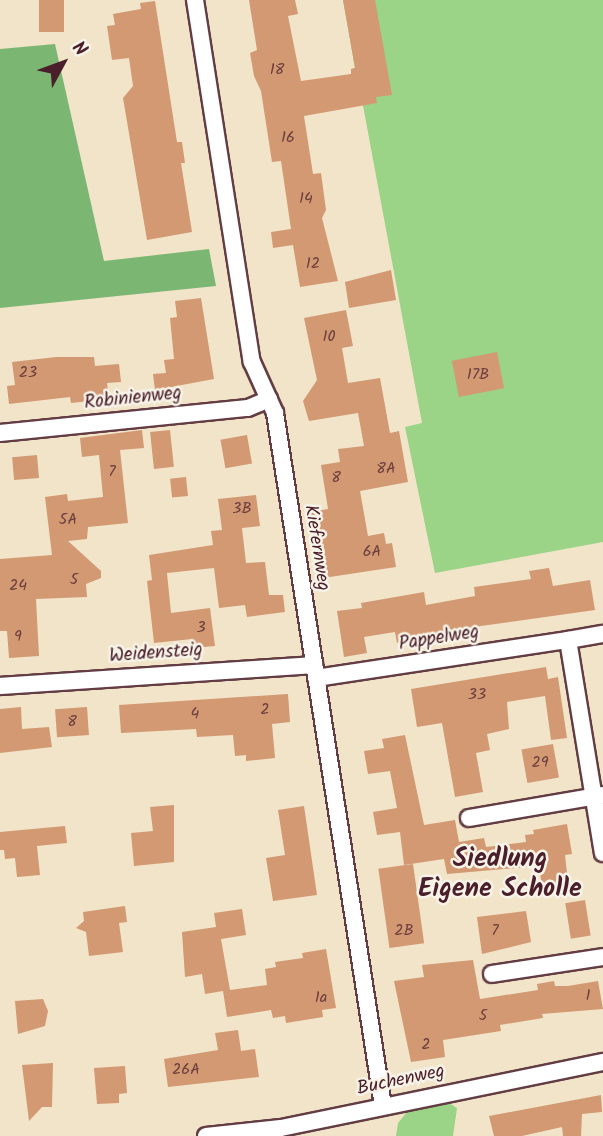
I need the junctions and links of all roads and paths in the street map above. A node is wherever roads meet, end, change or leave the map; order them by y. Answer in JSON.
{"nodes":[{"id":1,"x":195,"y":0,"type":"edge"},
{"id":2,"x":269,"y":399,"type":"junction"},
{"id":3,"x":0,"y":433,"type":"edge"},
{"id":4,"x":603,"y":634,"type":"edge"},
{"id":5,"x":568,"y":640,"type":"junction"},
{"id":6,"x":315,"y":672,"type":"junction"},
{"id":7,"x":0,"y":686,"type":"edge"},
{"id":8,"x":598,"y":796,"type":"edge"},
{"id":9,"x":469,"y":818,"type":"dead end"},
{"id":10,"x":603,"y":853,"type":"edge"},
{"id":11,"x":603,"y":957,"type":"edge"},
{"id":12,"x":492,"y":974,"type":"dead end"},
{"id":13,"x":603,"y":1062,"type":"edge"},
{"id":14,"x":383,"y":1106,"type":"junction"},
{"id":15,"x":206,"y":1136,"type":"edge"}],
"edges":[{"from":1,"to":2,"type":"street","name":"Kiefernweg"},
{"from":2,"to":3,"type":"street","name":"Robinienweg"},
{"from":2,"to":6,"type":"street","name":"Kiefernweg"},
{"from":4,"to":5,"type":"street","name":"Pappelweg"},
{"from":5,"to":6,"type":"street","name":"Pappelweg"},
{"from":5,"to":8,"type":"street"},
{"from":6,"to":7,"type":"street","name":"Weidensteig"},
{"from":6,"to":14,"type":"street","name":"Kiefernweg"},
{"from":8,"to":9,"type":"street"},
{"from":8,"to":10,"type":"street"},
{"from":11,"to":12,"type":"street"},
{"from":13,"to":14,"type":"street","name":"Buchenweg"},
{"from":14,"to":15,"type":"street","name":"Buchenweg"}]}
